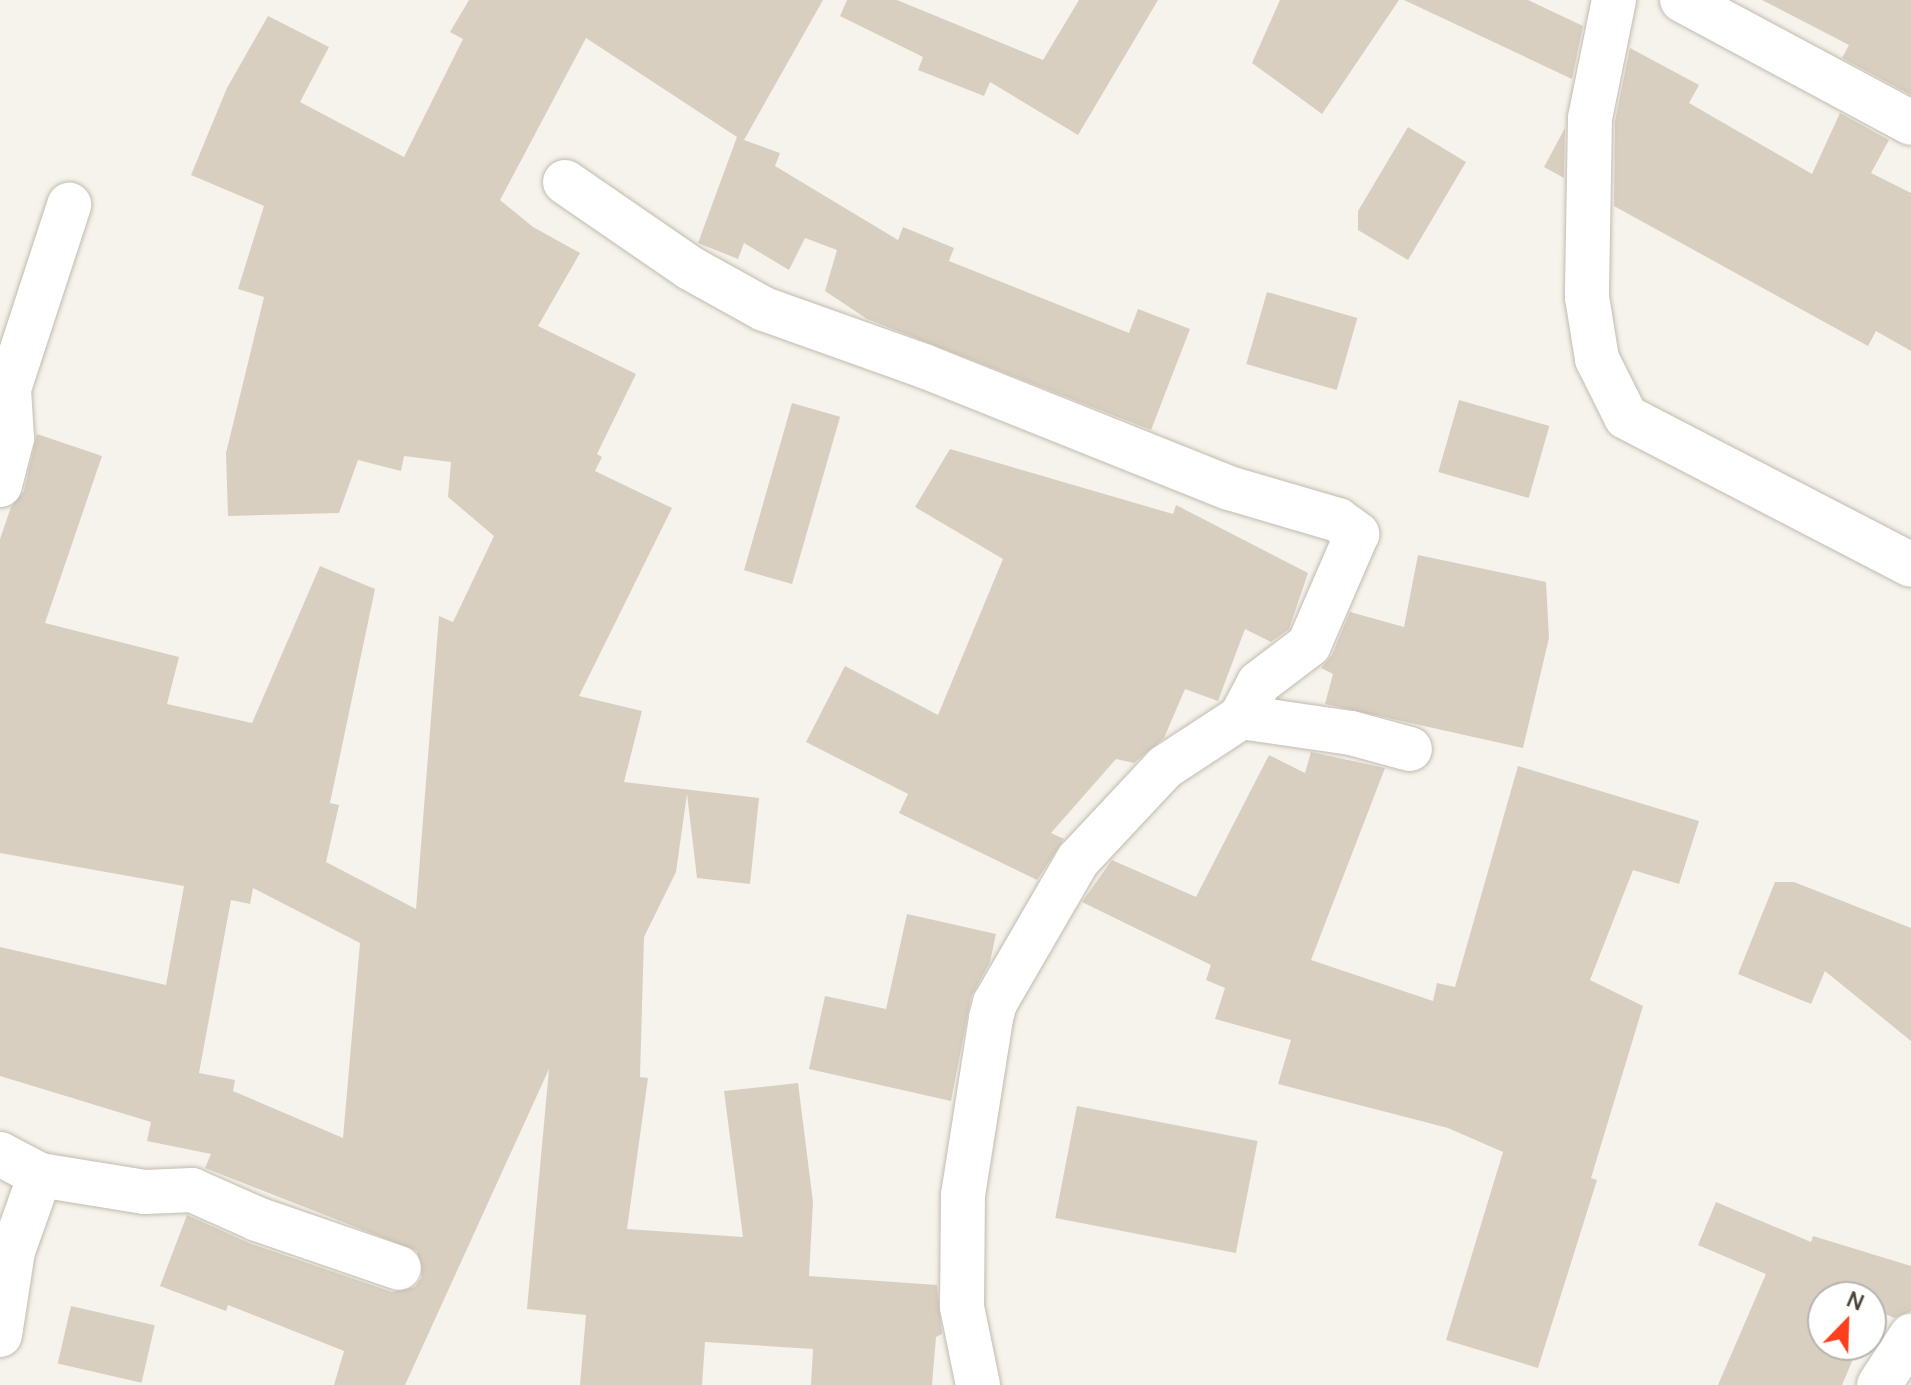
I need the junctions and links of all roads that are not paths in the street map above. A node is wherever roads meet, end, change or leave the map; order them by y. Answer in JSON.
{"nodes":[{"id":1,"x":1614,"y":0,"type":"edge"},
{"id":2,"x":1682,"y":0,"type":"edge"},
{"id":3,"x":1911,"y":123,"type":"edge"},
{"id":4,"x":565,"y":182,"type":"dead end"},
{"id":5,"x":69,"y":205,"type":"dead end"},
{"id":6,"x":0,"y":485,"type":"edge"},
{"id":7,"x":1911,"y":565,"type":"edge"},
{"id":8,"x":1241,"y":717,"type":"junction"},
{"id":9,"x":1410,"y":749,"type":"dead end"},
{"id":10,"x":0,"y":1154,"type":"edge"},
{"id":11,"x":40,"y":1175,"type":"junction"},
{"id":12,"x":399,"y":1268,"type":"dead end"},
{"id":13,"x":0,"y":1335,"type":"edge"},
{"id":14,"x":1911,"y":1336,"type":"edge"},
{"id":15,"x":978,"y":1385,"type":"edge"},
{"id":16,"x":1879,"y":1385,"type":"edge"}],
"edges":[{"from":1,"to":7,"type":"street"},
{"from":2,"to":3,"type":"street"},
{"from":4,"to":8,"type":"street"},
{"from":5,"to":6,"type":"street"},
{"from":8,"to":9,"type":"street"},
{"from":8,"to":15,"type":"street"},
{"from":10,"to":11,"type":"street"},
{"from":11,"to":12,"type":"street"},
{"from":11,"to":13,"type":"street"},
{"from":14,"to":16,"type":"street"}]}
